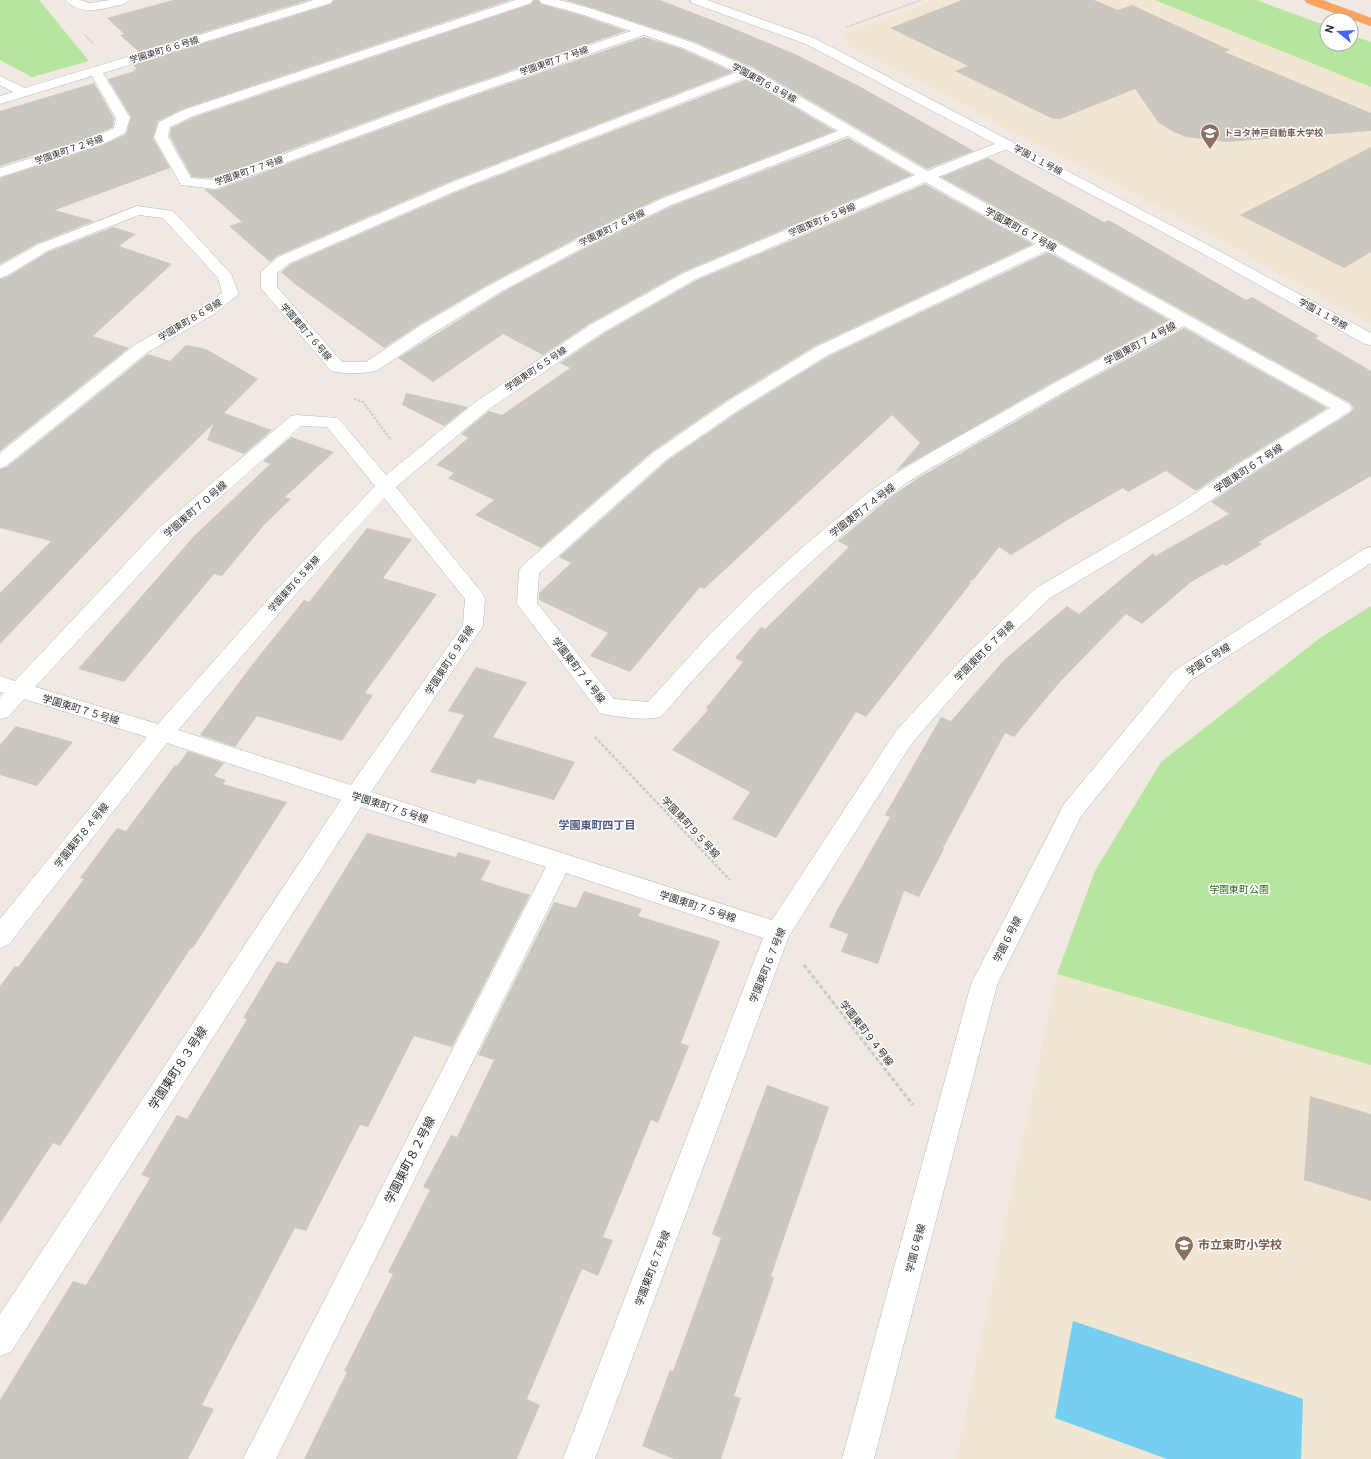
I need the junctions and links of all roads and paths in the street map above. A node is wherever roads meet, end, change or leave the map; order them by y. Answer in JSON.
{"nodes":[{"id":1,"x":72,"y":0,"type":"edge"},
{"id":2,"x":124,"y":0,"type":"edge"},
{"id":3,"x":327,"y":0,"type":"edge"},
{"id":4,"x":527,"y":0,"type":"edge"},
{"id":5,"x":545,"y":0,"type":"edge"},
{"id":6,"x":696,"y":0,"type":"edge"},
{"id":7,"x":922,"y":0,"type":"edge"},
{"id":8,"x":1311,"y":0,"type":"edge"},
{"id":9,"x":1371,"y":22,"type":"edge"},
{"id":10,"x":642,"y":31,"type":"junction"},
{"id":11,"x":810,"y":41,"type":"junction"},
{"id":12,"x":96,"y":71,"type":"junction"},
{"id":13,"x":748,"y":72,"type":"junction"},
{"id":14,"x":0,"y":80,"type":"edge"},
{"id":15,"x":25,"y":93,"type":"junction"},
{"id":16,"x":0,"y":100,"type":"edge"},
{"id":17,"x":850,"y":131,"type":"junction"},
{"id":18,"x":1007,"y":144,"type":"junction"},
{"id":19,"x":0,"y":173,"type":"edge"},
{"id":20,"x":926,"y":176,"type":"junction"},
{"id":21,"x":1048,"y":244,"type":"junction"},
{"id":22,"x":0,"y":273,"type":"edge"},
{"id":23,"x":1184,"y":320,"type":"junction"},
{"id":24,"x":1371,"y":340,"type":"edge"},
{"id":25,"x":0,"y":462,"type":"edge"},
{"id":26,"x":385,"y":486,"type":"junction"},
{"id":27,"x":1371,"y":554,"type":"edge"},
{"id":28,"x":10,"y":687,"type":"edge"},
{"id":29,"x":0,"y":711,"type":"edge"},
{"id":30,"x":162,"y":734,"type":"junction"},
{"id":31,"x":592,"y":734,"type":"dead end"},
{"id":32,"x":356,"y":796,"type":"junction"},
{"id":33,"x":560,"y":862,"type":"junction"},
{"id":34,"x":730,"y":881,"type":"dead end"},
{"id":35,"x":778,"y":932,"type":"junction"},
{"id":36,"x":0,"y":937,"type":"edge"},
{"id":37,"x":943,"y":1143,"type":"junction"},
{"id":38,"x":0,"y":1341,"type":"edge"},
{"id":39,"x":259,"y":1459,"type":"edge"},
{"id":40,"x":579,"y":1459,"type":"edge"},
{"id":41,"x":858,"y":1459,"type":"edge"}],
"edges":[{"from":1,"to":2,"type":"street"},
{"from":3,"to":12,"type":"street","name":"学園東町６６号線"},
{"from":4,"to":10,"type":"street","name":"学園東町７７号線"},
{"from":5,"to":10,"type":"street","name":"学園東町６８号線"},
{"from":6,"to":11,"type":"street","name":"学園１１号線"},
{"from":7,"to":11,"type":"path"},
{"from":8,"to":9,"type":"highway"},
{"from":10,"to":13,"type":"street","name":"学園東町６８号線"},
{"from":11,"to":18,"type":"street","name":"学園１１号線"},
{"from":12,"to":15,"type":"street","name":"学園東町６６号線"},
{"from":12,"to":19,"type":"street","name":"学園東町７２号線"},
{"from":13,"to":17,"type":"street","name":"学園東町６８号線"},
{"from":13,"to":17,"type":"street","name":"学園東町７６号線"},
{"from":14,"to":15,"type":"street"},
{"from":15,"to":16,"type":"street","name":"学園東町６６号線"},
{"from":17,"to":20,"type":"street","name":"学園東町６８号線"},
{"from":18,"to":20,"type":"street","name":"学園東町６５号線"},
{"from":18,"to":24,"type":"street","name":"学園１１号線"},
{"from":20,"to":21,"type":"street","name":"学園東町６７号線"},
{"from":20,"to":26,"type":"street","name":"学園東町６５号線"},
{"from":21,"to":23,"type":"street","name":"学園東町６７号線"},
{"from":21,"to":23,"type":"street","name":"学園東町７４号線"},
{"from":22,"to":25,"type":"street","name":"学園東町８６号線"},
{"from":23,"to":35,"type":"street","name":"学園東町６７号線"},
{"from":26,"to":28,"type":"street","name":"学園東町７０号線"},
{"from":26,"to":30,"type":"street","name":"学園東町６５号線"},
{"from":26,"to":32,"type":"street","name":"学園東町６９号線"},
{"from":27,"to":37,"type":"street","name":"学園６号線"},
{"from":28,"to":29,"type":"street","name":"学園東町７０号線"},
{"from":28,"to":30,"type":"street","name":"学園東町７５号線"},
{"from":30,"to":32,"type":"street","name":"学園東町７５号線"},
{"from":30,"to":36,"type":"street","name":"学園東町８４号線"},
{"from":31,"to":34,"type":"path","name":"学園東町９５号線"},
{"from":32,"to":33,"type":"street","name":"学園東町７５号線"},
{"from":32,"to":38,"type":"street","name":"学園東町８３号線"},
{"from":33,"to":35,"type":"street","name":"学園東町７５号線"},
{"from":33,"to":39,"type":"street","name":"学園東町８２号線"},
{"from":35,"to":37,"type":"path","name":"学園東町９４号線"},
{"from":35,"to":40,"type":"street","name":"学園東町６７号線"},
{"from":37,"to":41,"type":"street","name":"学園６号線"}]}
